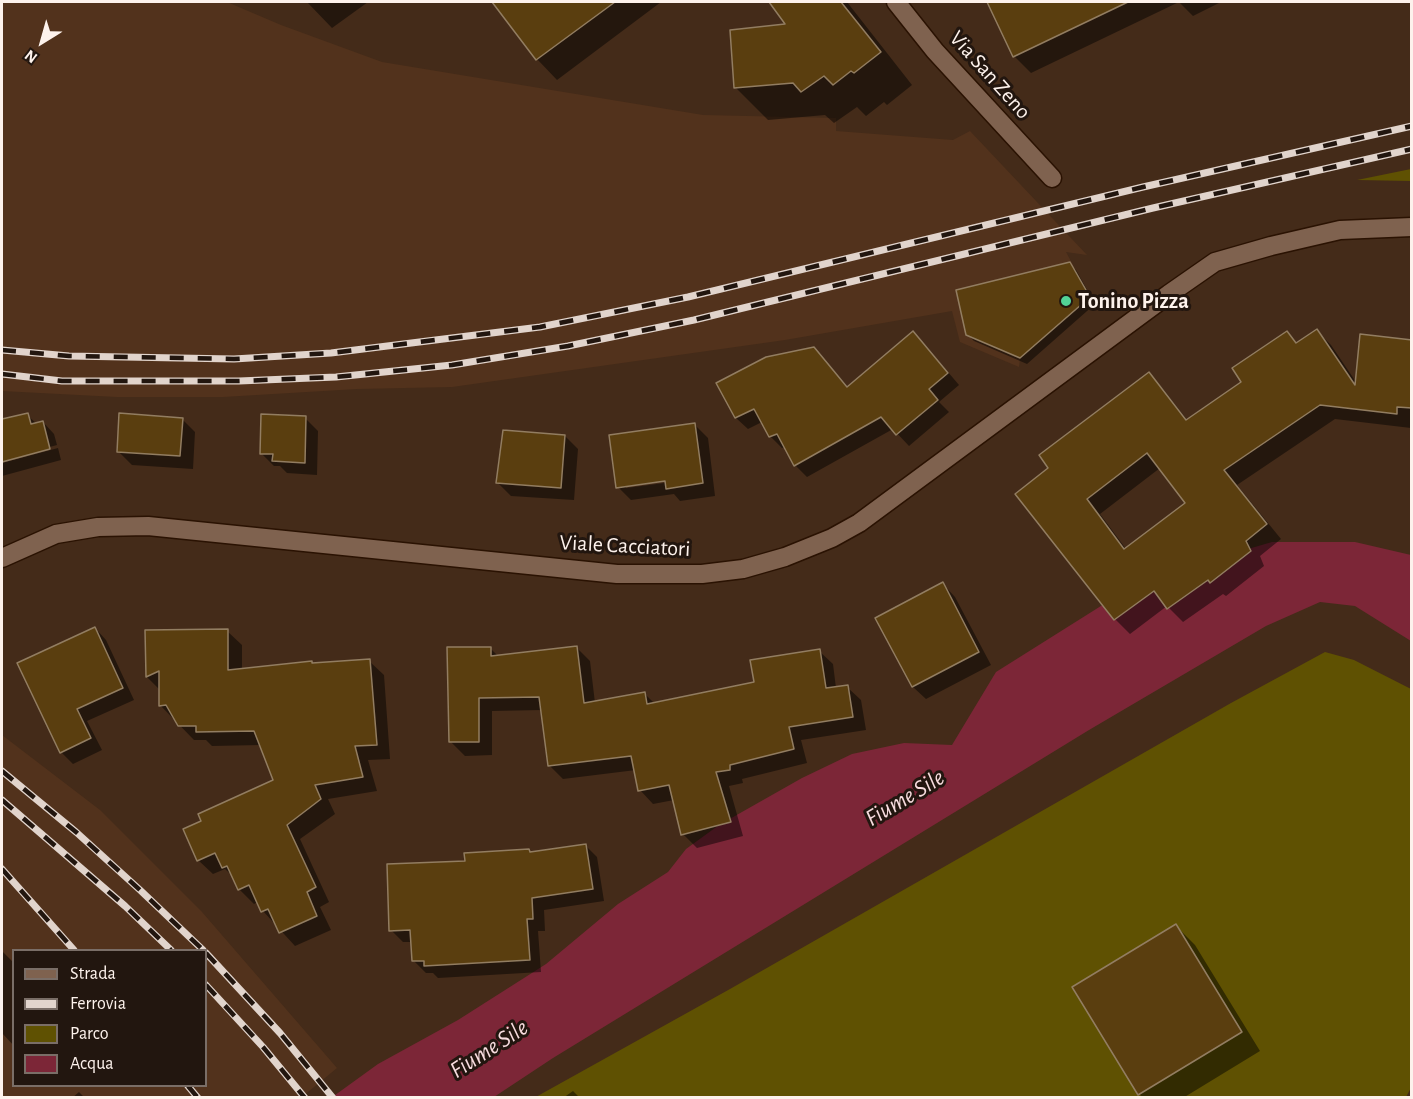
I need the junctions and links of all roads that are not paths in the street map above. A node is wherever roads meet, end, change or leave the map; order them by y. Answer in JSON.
{"nodes":[{"id":1,"x":896,"y":2,"type":"edge"},
{"id":2,"x":1052,"y":178,"type":"dead end"},
{"id":3,"x":1412,"y":227,"type":"edge"},
{"id":4,"x":2,"y":558,"type":"edge"}],
"edges":[{"from":1,"to":2,"type":"street","name":"Via San Zeno"},
{"from":3,"to":4,"type":"street","name":"Viale Cacciatori"}]}
